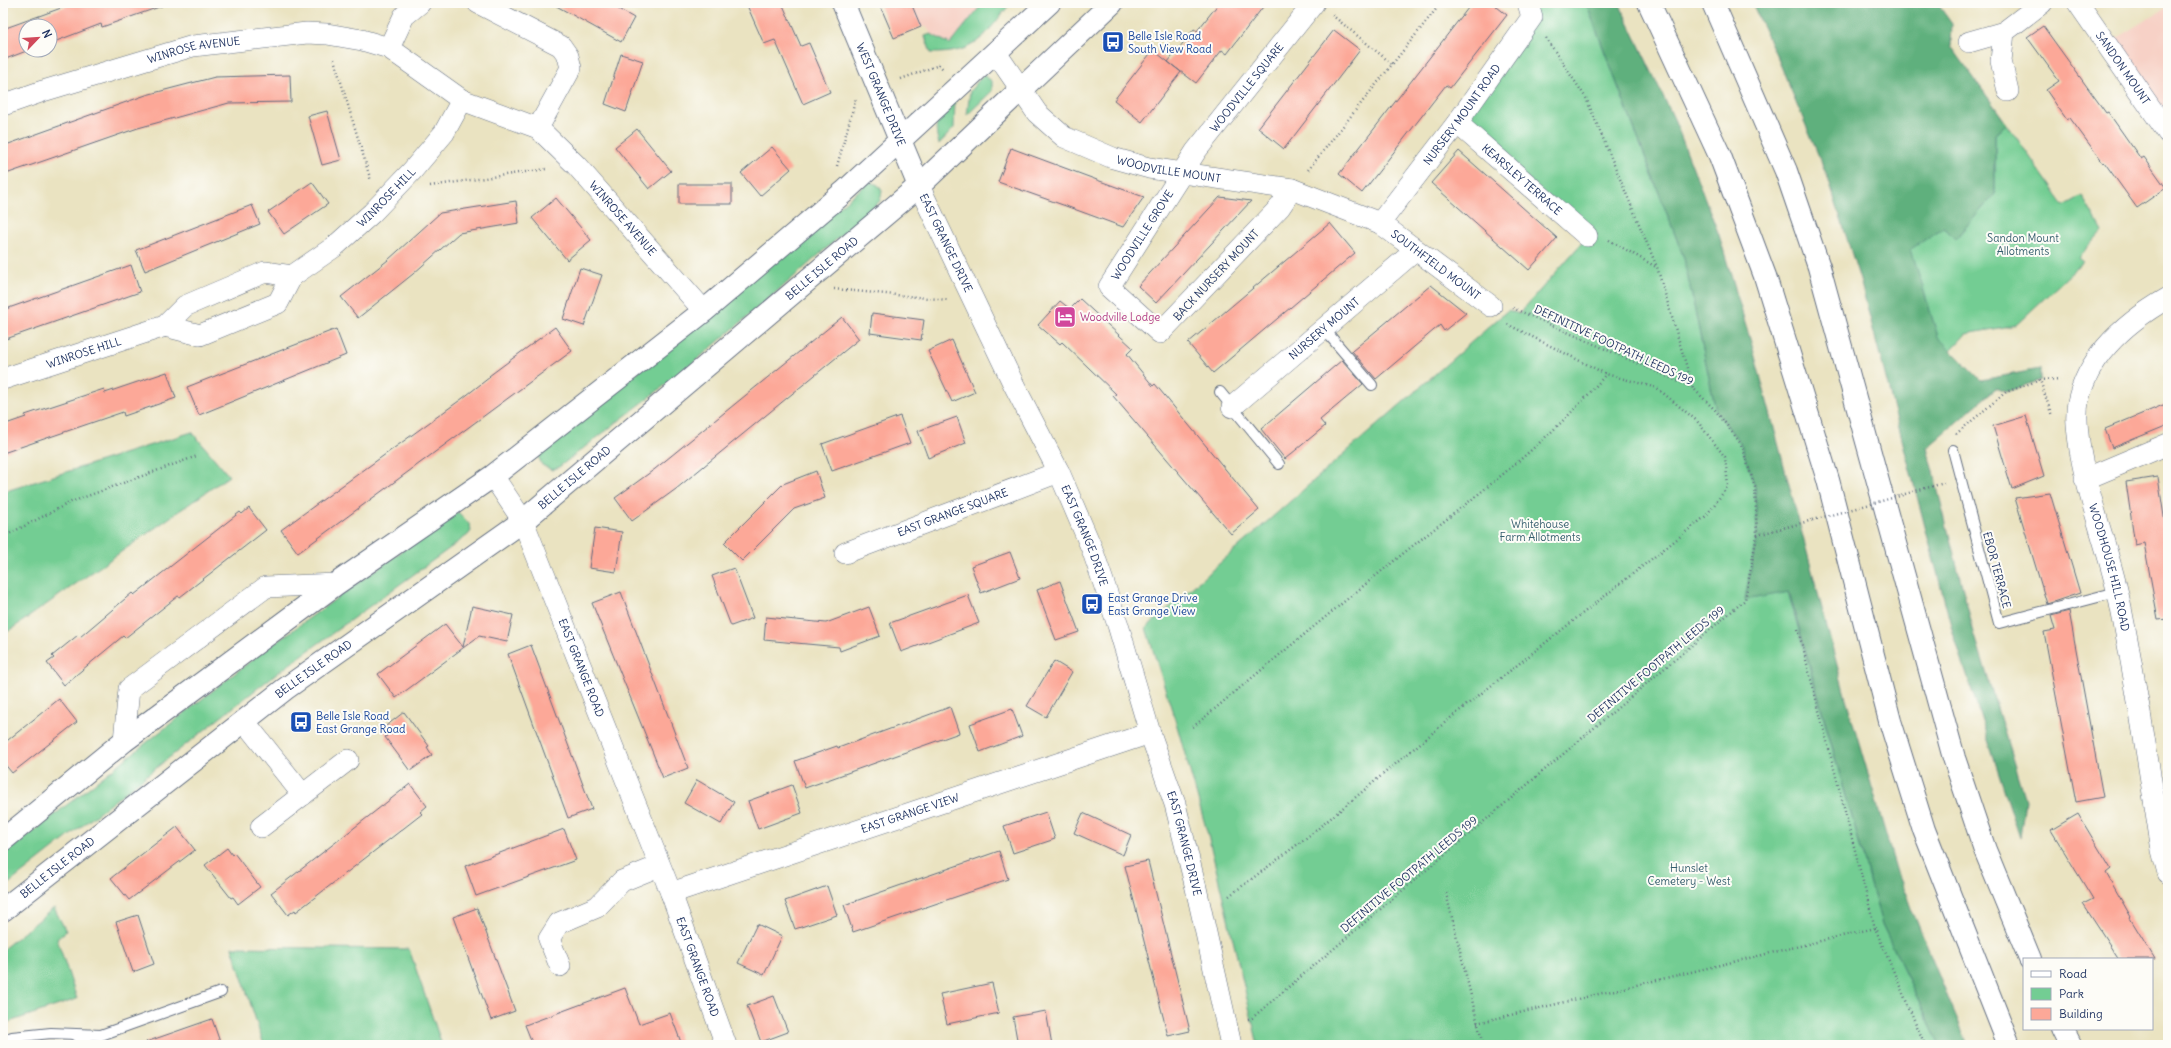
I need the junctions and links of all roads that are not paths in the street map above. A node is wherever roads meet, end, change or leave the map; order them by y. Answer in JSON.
{"nodes":[{"id":1,"x":420,"y":3,"type":"edge"},
{"id":2,"x":478,"y":3,"type":"edge"},
{"id":3,"x":843,"y":3,"type":"edge"},
{"id":4,"x":1049,"y":3,"type":"edge"},
{"id":5,"x":1112,"y":3,"type":"edge"},
{"id":6,"x":1650,"y":3,"type":"edge"},
{"id":7,"x":1713,"y":3,"type":"edge"},
{"id":8,"x":2042,"y":3,"type":"edge"},
{"id":9,"x":2078,"y":3,"type":"edge"},
{"id":10,"x":1321,"y":8,"type":"edge"},
{"id":11,"x":1530,"y":10,"type":"edge"},
{"id":12,"x":2004,"y":32,"type":"junction"},
{"id":13,"x":1969,"y":42,"type":"dead end"},
{"id":14,"x":389,"y":48,"type":"junction"},
{"id":15,"x":996,"y":53,"type":"junction"},
{"id":16,"x":1021,"y":88,"type":"junction"},
{"id":17,"x":2008,"y":91,"type":"dead end"},
{"id":18,"x":462,"y":100,"type":"junction"},
{"id":19,"x":3,"y":105,"type":"edge"},
{"id":20,"x":1457,"y":123,"type":"junction"},
{"id":21,"x":538,"y":128,"type":"junction"},
{"id":22,"x":2168,"y":133,"type":"edge"},
{"id":23,"x":900,"y":139,"type":"junction"},
{"id":24,"x":1181,"y":174,"type":"junction"},
{"id":25,"x":919,"y":186,"type":"junction"},
{"id":26,"x":1292,"y":189,"type":"junction"},
{"id":27,"x":1380,"y":223,"type":"junction"},
{"id":28,"x":1587,"y":236,"type":"road end"},
{"id":29,"x":1416,"y":250,"type":"junction"},
{"id":30,"x":292,"y":276,"type":"junction"},
{"id":31,"x":2168,"y":298,"type":"edge"},
{"id":32,"x":1491,"y":306,"type":"road end"},
{"id":33,"x":1134,"y":310,"type":"joint"},
{"id":34,"x":704,"y":311,"type":"junction"},
{"id":35,"x":165,"y":326,"type":"junction"},
{"id":36,"x":1324,"y":329,"type":"junction"},
{"id":37,"x":3,"y":379,"type":"edge"},
{"id":38,"x":1372,"y":385,"type":"dead end"},
{"id":39,"x":1226,"y":400,"type":"joint"},
{"id":40,"x":2168,"y":444,"type":"edge"},
{"id":41,"x":1953,"y":450,"type":"dead end"},
{"id":42,"x":1279,"y":464,"type":"dead end"},
{"id":43,"x":1059,"y":472,"type":"junction"},
{"id":44,"x":493,"y":476,"type":"junction"},
{"id":45,"x":2085,"y":479,"type":"junction"},
{"id":46,"x":522,"y":521,"type":"junction"},
{"id":47,"x":845,"y":553,"type":"dead end"},
{"id":48,"x":336,"y":584,"type":"junction"},
{"id":49,"x":2117,"y":592,"type":"junction"},
{"id":50,"x":244,"y":721,"type":"junction"},
{"id":51,"x":1150,"y":733,"type":"junction"},
{"id":52,"x":124,"y":741,"type":"junction"},
{"id":53,"x":348,"y":760,"type":"dead end"},
{"id":54,"x":303,"y":795,"type":"junction"},
{"id":55,"x":261,"y":828,"type":"dead end"},
{"id":56,"x":3,"y":840,"type":"edge"},
{"id":57,"x":660,"y":866,"type":"junction"},
{"id":58,"x":2168,"y":873,"type":"edge"},
{"id":59,"x":671,"y":894,"type":"junction"},
{"id":60,"x":3,"y":910,"type":"edge"},
{"id":61,"x":2030,"y":958,"type":"edge"},
{"id":62,"x":560,"y":966,"type":"dead end"},
{"id":63,"x":221,"y":992,"type":"dead end"},
{"id":64,"x":2062,"y":1030,"type":"edge"},
{"id":65,"x":74,"y":1034,"type":"junction"},
{"id":66,"x":3,"y":1041,"type":"edge"},
{"id":67,"x":91,"y":1045,"type":"edge"},
{"id":68,"x":726,"y":1045,"type":"edge"},
{"id":69,"x":1231,"y":1045,"type":"edge"},
{"id":70,"x":2009,"y":1045,"type":"edge"},
{"id":71,"x":2070,"y":1045,"type":"edge"}],
"edges":[{"from":1,"to":14,"type":"street"},
{"from":2,"to":21,"type":"street"},
{"from":3,"to":23,"type":"main road","name":"WEST GRANGE DRIVE"},
{"from":4,"to":15,"type":"main road"},
{"from":5,"to":16,"type":"main road","name":"BELLE ISLE ROAD"},
{"from":6,"to":70,"type":"main road"},
{"from":7,"to":61,"type":"main road"},
{"from":8,"to":12,"type":"street"},
{"from":9,"to":22,"type":"street","name":"SANDON MOUNT"},
{"from":10,"to":24,"type":"street","name":"WOODVILLE SQUARE"},
{"from":11,"to":20,"type":"street","name":"NURSERY MOUNT ROAD"},
{"from":12,"to":13,"type":"street"},
{"from":12,"to":17,"type":"street"},
{"from":14,"to":18,"type":"street","name":"WINROSE AVENUE"},
{"from":14,"to":19,"type":"street","name":"WINROSE AVENUE"},
{"from":15,"to":16,"type":"street","name":"WOODVILLE MOUNT"},
{"from":15,"to":23,"type":"main road"},
{"from":16,"to":24,"type":"street","name":"WOODVILLE MOUNT"},
{"from":16,"to":25,"type":"main road","name":"BELLE ISLE ROAD"},
{"from":18,"to":21,"type":"street","name":"WINROSE AVENUE"},
{"from":18,"to":30,"type":"street","name":"WINROSE HILL"},
{"from":20,"to":27,"type":"street","name":"NURSERY MOUNT ROAD"},
{"from":20,"to":28,"type":"street","name":"KEARSLEY TERRACE"},
{"from":21,"to":34,"type":"street","name":"WINROSE AVENUE"},
{"from":23,"to":25,"type":"main road","name":"WEST GRANGE DRIVE"},
{"from":23,"to":34,"type":"main road"},
{"from":24,"to":26,"type":"street","name":"WOODVILLE MOUNT"},
{"from":24,"to":33,"type":"street","name":"WOODVILLE GROVE"},
{"from":25,"to":43,"type":"street","name":"EAST GRANGE DRIVE"},
{"from":25,"to":46,"type":"main road","name":"BELLE ISLE ROAD"},
{"from":26,"to":27,"type":"street","name":"WOODVILLE MOUNT"},
{"from":26,"to":33,"type":"street","name":"BACK NURSERY MOUNT"},
{"from":27,"to":29,"type":"street","name":"SOUTHFIELD MOUNT"},
{"from":29,"to":32,"type":"street","name":"SOUTHFIELD MOUNT"},
{"from":29,"to":36,"type":"street","name":"NURSERY MOUNT"},
{"from":30,"to":35,"type":"street","name":"WINROSE HILL"},
{"from":30,"to":35,"type":"street","name":"WINROSE HILL"},
{"from":31,"to":45,"type":"street","name":"WOODHOUSE HILL ROAD"},
{"from":34,"to":44,"type":"main road"},
{"from":35,"to":37,"type":"street","name":"WINROSE HILL"},
{"from":36,"to":38,"type":"lane"},
{"from":36,"to":39,"type":"street","name":"NURSERY MOUNT"},
{"from":39,"to":42,"type":"lane"},
{"from":40,"to":45,"type":"street"},
{"from":41,"to":49,"type":"lane","name":"EBOR TERRACE"},
{"from":43,"to":47,"type":"street","name":"EAST GRANGE SQUARE"},
{"from":43,"to":51,"type":"street","name":"EAST GRANGE DRIVE"},
{"from":44,"to":46,"type":"street","name":"EAST GRANGE ROAD"},
{"from":44,"to":48,"type":"main road"},
{"from":45,"to":49,"type":"street","name":"WOODHOUSE HILL ROAD"},
{"from":46,"to":50,"type":"main road","name":"BELLE ISLE ROAD"},
{"from":46,"to":57,"type":"street","name":"EAST GRANGE ROAD"},
{"from":48,"to":52,"type":"main road"},
{"from":48,"to":52,"type":"street"},
{"from":49,"to":58,"type":"street","name":"WOODHOUSE HILL ROAD"},
{"from":50,"to":54,"type":"street"},
{"from":50,"to":60,"type":"main road","name":"BELLE ISLE ROAD"},
{"from":51,"to":59,"type":"street","name":"EAST GRANGE VIEW"},
{"from":51,"to":69,"type":"street","name":"EAST GRANGE DRIVE"},
{"from":52,"to":56,"type":"main road"},
{"from":53,"to":54,"type":"street"},
{"from":54,"to":55,"type":"street"},
{"from":57,"to":59,"type":"street","name":"EAST GRANGE ROAD"},
{"from":57,"to":62,"type":"street"},
{"from":59,"to":68,"type":"street","name":"EAST GRANGE ROAD"},
{"from":63,"to":65,"type":"lane"},
{"from":64,"to":71,"type":"main road"},
{"from":65,"to":66,"type":"lane"},
{"from":65,"to":67,"type":"lane"}]}
